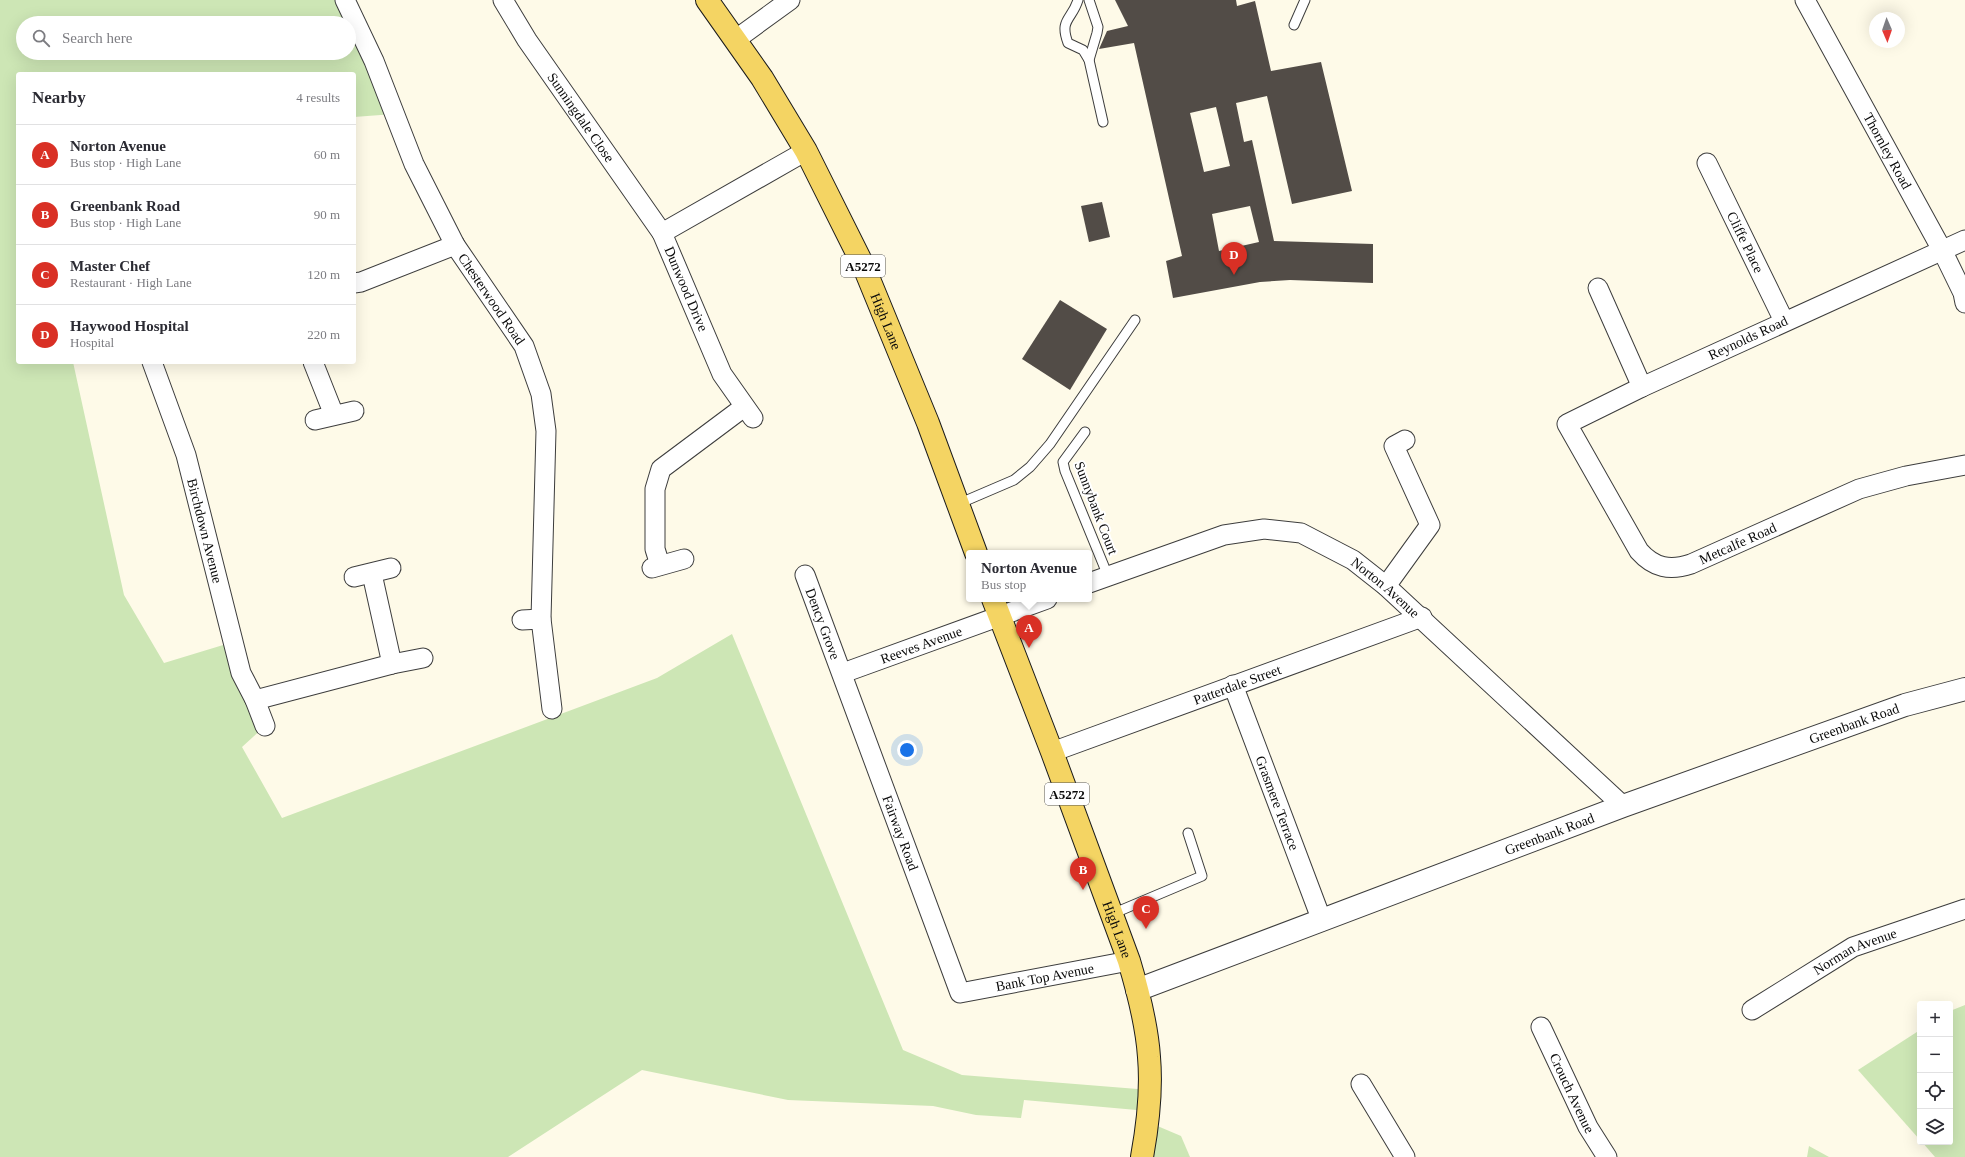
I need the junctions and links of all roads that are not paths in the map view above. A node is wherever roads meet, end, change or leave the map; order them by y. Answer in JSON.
{"nodes":[{"id":1,"x":345,"y":0,"type":"edge"},
{"id":2,"x":503,"y":0,"type":"edge"},
{"id":3,"x":708,"y":0,"type":"edge"},
{"id":4,"x":790,"y":0,"type":"edge"},
{"id":5,"x":1078,"y":0,"type":"edge"},
{"id":6,"x":1089,"y":0,"type":"edge"},
{"id":7,"x":1305,"y":0,"type":"edge"},
{"id":8,"x":1805,"y":0,"type":"edge"},
{"id":9,"x":353,"y":16,"type":"edge"},
{"id":10,"x":356,"y":23,"type":"edge"},
{"id":11,"x":1294,"y":25,"type":"dead end"},
{"id":12,"x":735,"y":40,"type":"junction"},
{"id":13,"x":1089,"y":60,"type":"junction"},
{"id":14,"x":1103,"y":122,"type":"dead end"},
{"id":15,"x":806,"y":151,"type":"junction"},
{"id":16,"x":1706,"y":163,"type":"dead end"},
{"id":17,"x":662,"y":233,"type":"junction"},
{"id":18,"x":1965,"y":240,"type":"edge"},
{"id":19,"x":455,"y":245,"type":"junction"},
{"id":20,"x":1942,"y":250,"type":"junction"},
{"id":21,"x":356,"y":283,"type":"edge"},
{"id":22,"x":1598,"y":288,"type":"dead end"},
{"id":23,"x":1965,"y":303,"type":"edge"},
{"id":24,"x":1135,"y":320,"type":"dead end"},
{"id":25,"x":1784,"y":321,"type":"junction"},
{"id":26,"x":153,"y":364,"type":"edge"},
{"id":27,"x":314,"y":364,"type":"edge"},
{"id":28,"x":1642,"y":387,"type":"junction"},
{"id":29,"x":354,"y":411,"type":"dead end"},
{"id":30,"x":334,"y":415,"type":"junction"},
{"id":31,"x":315,"y":420,"type":"dead end"},
{"id":32,"x":1085,"y":432,"type":"dead end"},
{"id":33,"x":1572,"y":436,"type":"joint"},
{"id":34,"x":1404,"y":440,"type":"dead end"},
{"id":35,"x":1965,"y":465,"type":"edge"},
{"id":36,"x":958,"y":505,"type":"junction"},
{"id":37,"x":975,"y":550,"type":"edge"},
{"id":38,"x":684,"y":559,"type":"dead end"},
{"id":39,"x":391,"y":568,"type":"dead end"},
{"id":40,"x":805,"y":575,"type":"dead end"},
{"id":41,"x":1108,"y":576,"type":"junction"},
{"id":42,"x":1092,"y":583,"type":"edge"},
{"id":43,"x":1386,"y":586,"type":"junction"},
{"id":44,"x":1030,"y":602,"type":"edge"},
{"id":45,"x":996,"y":608,"type":"edge"},
{"id":46,"x":1422,"y":617,"type":"junction"},
{"id":47,"x":541,"y":619,"type":"junction"},
{"id":48,"x":522,"y":620,"type":"dead end"},
{"id":49,"x":424,"y":658,"type":"dead end"},
{"id":50,"x":392,"y":664,"type":"junction"},
{"id":51,"x":843,"y":672,"type":"junction"},
{"id":52,"x":1233,"y":685,"type":"junction"},
{"id":53,"x":1965,"y":689,"type":"edge"},
{"id":54,"x":255,"y":700,"type":"junction"},
{"id":55,"x":552,"y":709,"type":"dead end"},
{"id":56,"x":265,"y":726,"type":"dead end"},
{"id":57,"x":1052,"y":752,"type":"junction"},
{"id":58,"x":1623,"y":806,"type":"junction"},
{"id":59,"x":1188,"y":833,"type":"dead end"},
{"id":60,"x":1965,"y":909,"type":"edge"},
{"id":61,"x":1112,"y":914,"type":"junction"},
{"id":62,"x":1322,"y":921,"type":"junction"},
{"id":63,"x":1129,"y":961,"type":"junction"},
{"id":64,"x":1137,"y":990,"type":"junction"},
{"id":65,"x":960,"y":993,"type":"joint"},
{"id":66,"x":1752,"y":1010,"type":"dead end"},
{"id":67,"x":1541,"y":1027,"type":"dead end"},
{"id":68,"x":1362,"y":1084,"type":"dead end"},
{"id":69,"x":1142,"y":1157,"type":"edge"},
{"id":70,"x":1404,"y":1157,"type":"edge"},
{"id":71,"x":1607,"y":1157,"type":"edge"}],
"edges":[{"from":1,"to":9,"type":"street","name":"Chesterwood Road"},
{"from":2,"to":17,"type":"street","name":"Sunningdale Close"},
{"from":3,"to":12,"type":"main road","name":"High Lane","number":"A5272"},
{"from":4,"to":12,"type":"street"},
{"from":5,"to":13,"type":"lane"},
{"from":6,"to":13,"type":"lane"},
{"from":7,"to":11,"type":"lane"},
{"from":8,"to":20,"type":"street","name":"Thornley Road"},
{"from":10,"to":19,"type":"street","name":"Chesterwood Road"},
{"from":12,"to":15,"type":"main road","name":"High Lane","number":"A5272"},
{"from":13,"to":14,"type":"lane"},
{"from":15,"to":17,"type":"street","name":"Dunwood Drive"},
{"from":15,"to":36,"type":"main road","name":"High Lane","number":"A5272"},
{"from":16,"to":25,"type":"street","name":"Cliffe Place"},
{"from":17,"to":38,"type":"street","name":"Dunwood Drive"},
{"from":18,"to":20,"type":"street","name":"Reynolds Road"},
{"from":19,"to":21,"type":"street"},
{"from":19,"to":47,"type":"street","name":"Chesterwood Road"},
{"from":20,"to":23,"type":"street","name":"Thornley Road"},
{"from":20,"to":25,"type":"street","name":"Reynolds Road"},
{"from":22,"to":28,"type":"street"},
{"from":24,"to":36,"type":"lane"},
{"from":25,"to":28,"type":"street","name":"Reynolds Road"},
{"from":26,"to":54,"type":"street","name":"Birchdown Avenue"},
{"from":27,"to":30,"type":"street"},
{"from":28,"to":33,"type":"street","name":"Reynolds Road"},
{"from":29,"to":30,"type":"street"},
{"from":30,"to":31,"type":"street"},
{"from":32,"to":41,"type":"lane","name":"Sunnybank Court"},
{"from":33,"to":35,"type":"street","name":"Metcalfe Road"},
{"from":34,"to":43,"type":"street"},
{"from":36,"to":37,"type":"main road","name":"High Lane","number":"A5272"},
{"from":39,"to":50,"type":"street"},
{"from":40,"to":51,"type":"street","name":"Dency Grove"},
{"from":41,"to":42,"type":"street","name":"Norton Avenue"},
{"from":41,"to":43,"type":"street","name":"Norton Avenue"},
{"from":43,"to":46,"type":"street","name":"Norton Avenue"},
{"from":44,"to":45,"type":"street"},
{"from":45,"to":51,"type":"street","name":"Reeves Avenue"},
{"from":45,"to":57,"type":"main road","name":"High Lane","number":"A5272"},
{"from":46,"to":52,"type":"street","name":"Patterdale Street"},
{"from":46,"to":58,"type":"street","name":"Norton Avenue"},
{"from":47,"to":48,"type":"street"},
{"from":47,"to":55,"type":"street","name":"Chesterwood Road"},
{"from":49,"to":50,"type":"street"},
{"from":50,"to":54,"type":"street"},
{"from":51,"to":65,"type":"street","name":"Fairway Road"},
{"from":52,"to":57,"type":"street","name":"Patterdale Street"},
{"from":52,"to":62,"type":"street","name":"Grasmere Terrace"},
{"from":53,"to":58,"type":"street","name":"Greenbank Road"},
{"from":54,"to":56,"type":"street","name":"Birchdown Avenue"},
{"from":57,"to":61,"type":"main road","name":"High Lane","number":"A5272"},
{"from":58,"to":62,"type":"street","name":"Greenbank Road"},
{"from":59,"to":61,"type":"lane"},
{"from":60,"to":66,"type":"street","name":"Norman Avenue"},
{"from":61,"to":63,"type":"main road","name":"High Lane","number":"A5272"},
{"from":62,"to":64,"type":"street","name":"Greenbank Road"},
{"from":63,"to":64,"type":"main road","name":"High Lane","number":"A5272"},
{"from":63,"to":65,"type":"street","name":"Bank Top Avenue"},
{"from":64,"to":69,"type":"main road","name":"High Lane","number":"A5272"},
{"from":67,"to":71,"type":"street","name":"Crouch Avenue"},
{"from":68,"to":70,"type":"street"}]}
